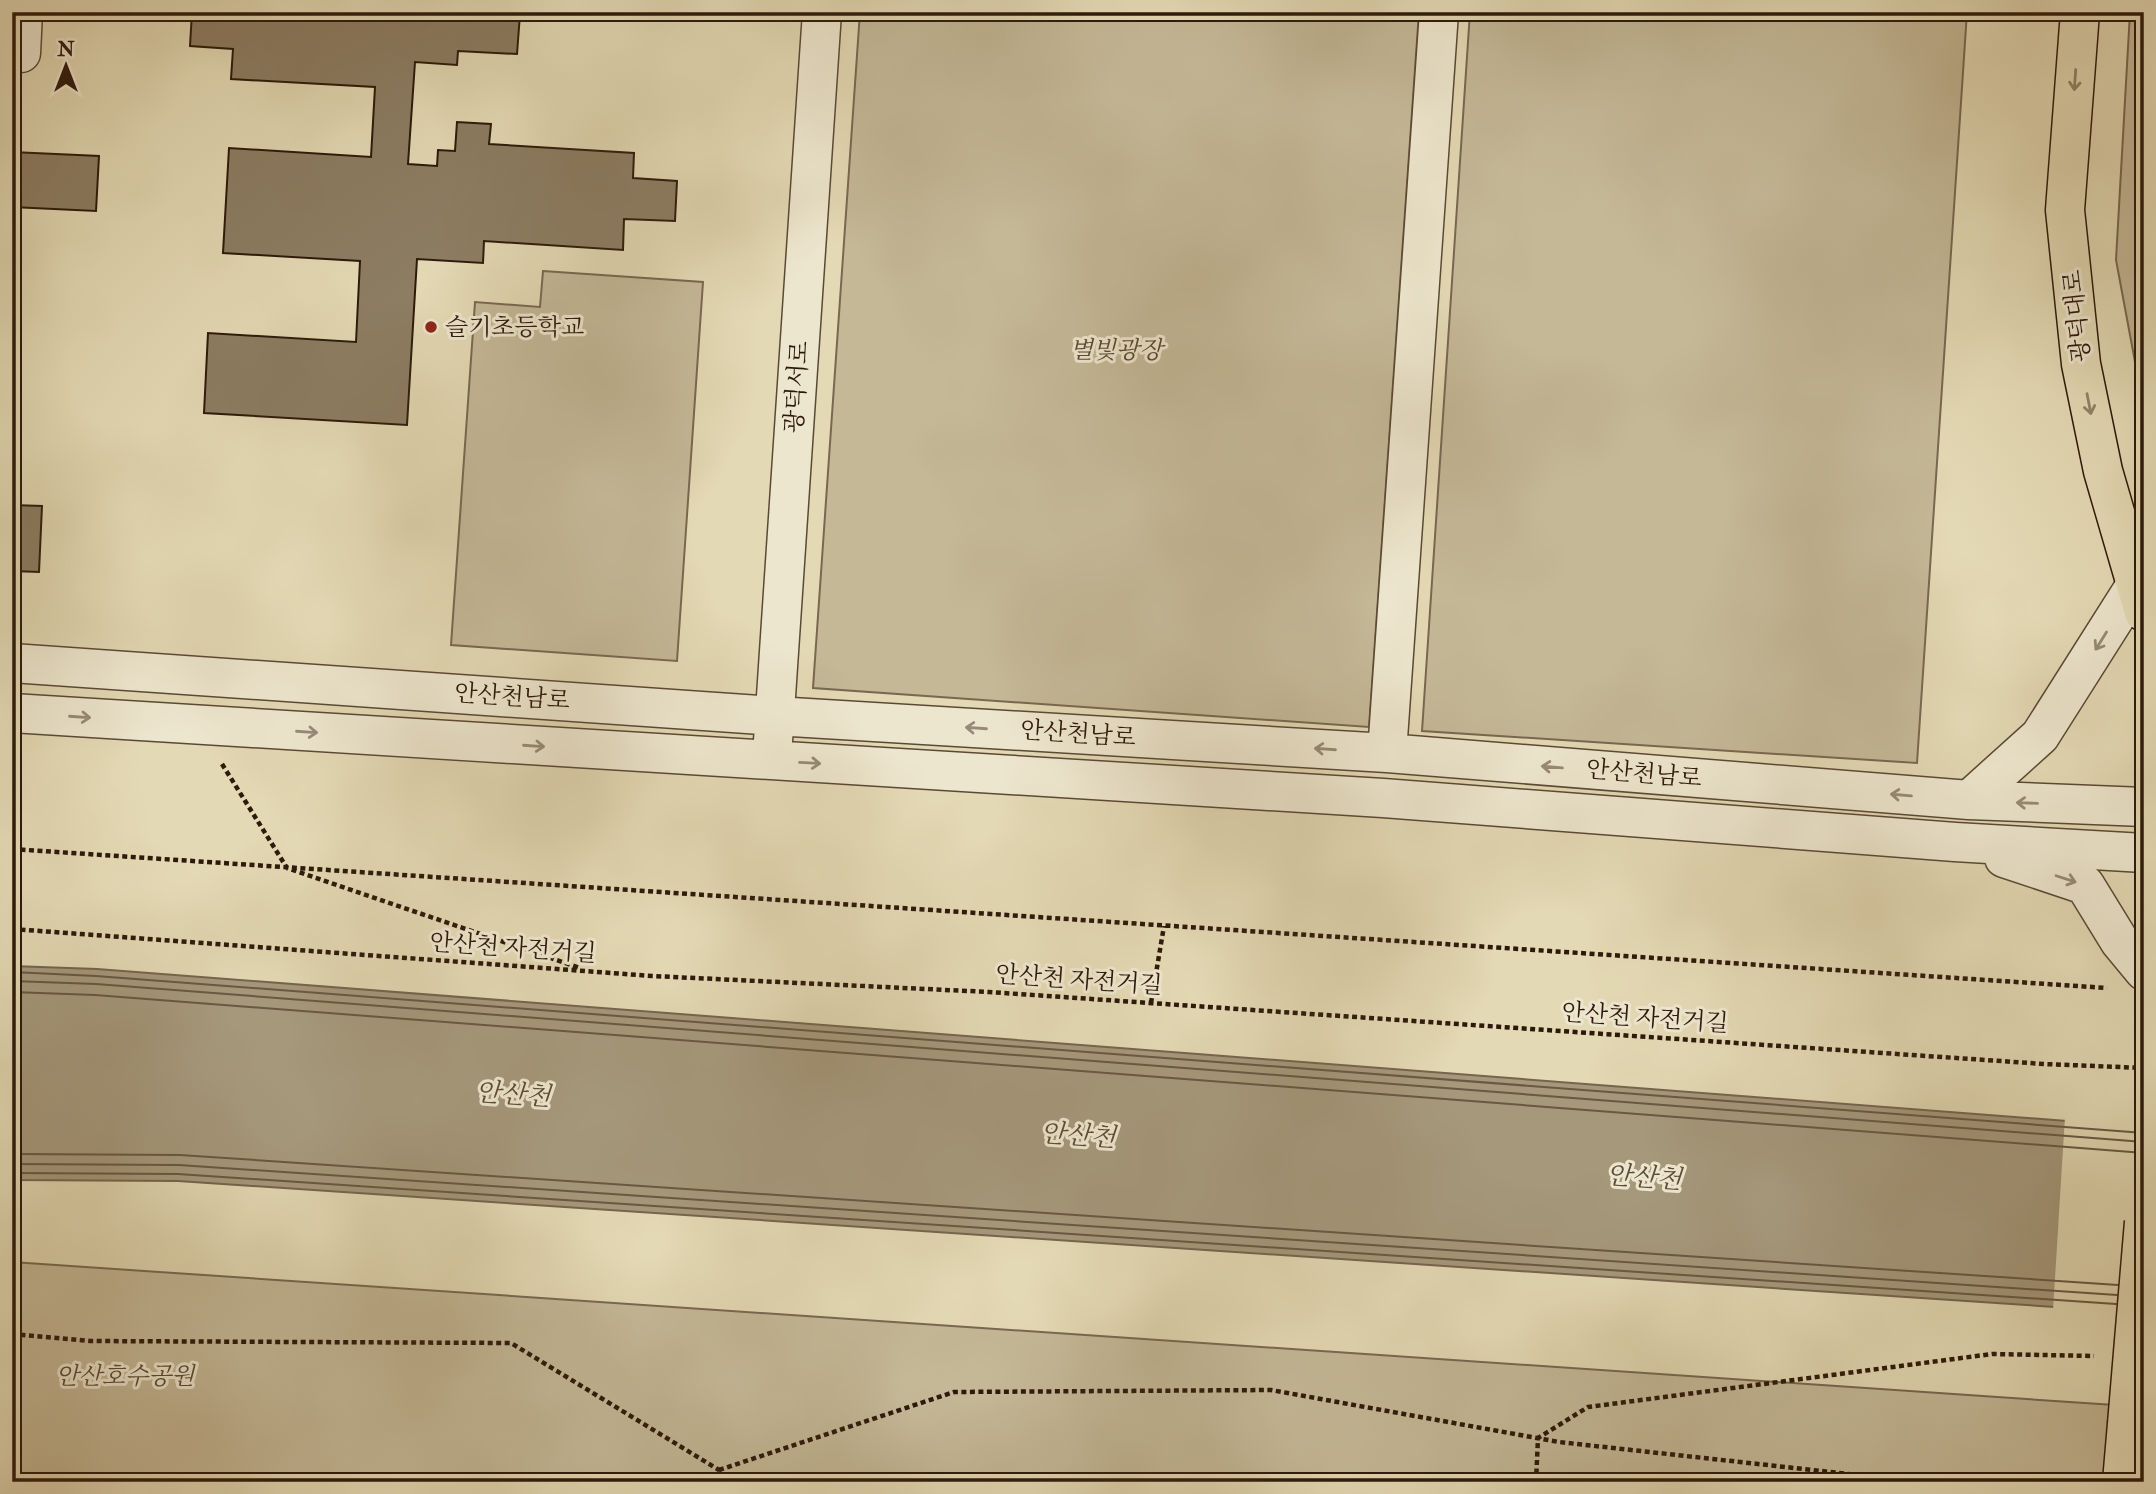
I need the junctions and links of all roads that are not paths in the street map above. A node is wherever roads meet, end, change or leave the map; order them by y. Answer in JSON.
{"nodes":[{"id":1,"x":23,"y":12,"type":"edge"},
{"id":2,"x":821,"y":12,"type":"edge"},
{"id":3,"x":1439,"y":12,"type":"edge"},
{"id":4,"x":2080,"y":12,"type":"edge"},
{"id":5,"x":12,"y":53,"type":"edge"},
{"id":6,"x":2103,"y":471,"type":"junction"},
{"id":7,"x":2144,"y":507,"type":"edge"},
{"id":8,"x":2140,"y":598,"type":"edge"},
{"id":9,"x":12,"y":663,"type":"edge"},
{"id":10,"x":12,"y":713,"type":"edge"},
{"id":11,"x":775,"y":716,"type":"junction"},
{"id":12,"x":1387,"y":753,"type":"junction"},
{"id":13,"x":772,"y":761,"type":"junction"},
{"id":14,"x":1969,"y":800,"type":"junction"},
{"id":15,"x":2144,"y":807,"type":"edge"},
{"id":16,"x":1955,"y":842,"type":"junction"},
{"id":17,"x":2144,"y":853,"type":"edge"},
{"id":18,"x":2130,"y":979,"type":"edge"},
{"id":19,"x":2144,"y":1222,"type":"edge"},
{"id":20,"x":2122,"y":1482,"type":"edge"}],
"edges":[{"from":1,"to":5,"type":"street"},
{"from":2,"to":11,"type":"street","name":"광덕서로"},
{"from":3,"to":12,"type":"street"},
{"from":4,"to":6,"type":"main road","name":"광덕대로","one_way":true},
{"from":6,"to":7,"type":"main road"},
{"from":6,"to":8,"type":"main road","name":"광덕대로"},
{"from":8,"to":14,"type":"street","one_way":true},
{"from":9,"to":11,"type":"street","name":"안산천남로"},
{"from":10,"to":13,"type":"street","name":"안산천남로","one_way":true},
{"from":12,"to":11,"type":"street","name":"안산천남로","one_way":true},
{"from":11,"to":13,"type":"street","name":"광덕서로"},
{"from":14,"to":12,"type":"street","name":"안산천남로","one_way":true},
{"from":13,"to":16,"type":"street","name":"안산천남로","one_way":true},
{"from":15,"to":14,"type":"street","name":"안산천남로","one_way":true},
{"from":16,"to":17,"type":"street","name":"안산천남로"},
{"from":16,"to":18,"type":"street","one_way":true},
{"from":19,"to":20,"type":"main road","bridge":true}]}
